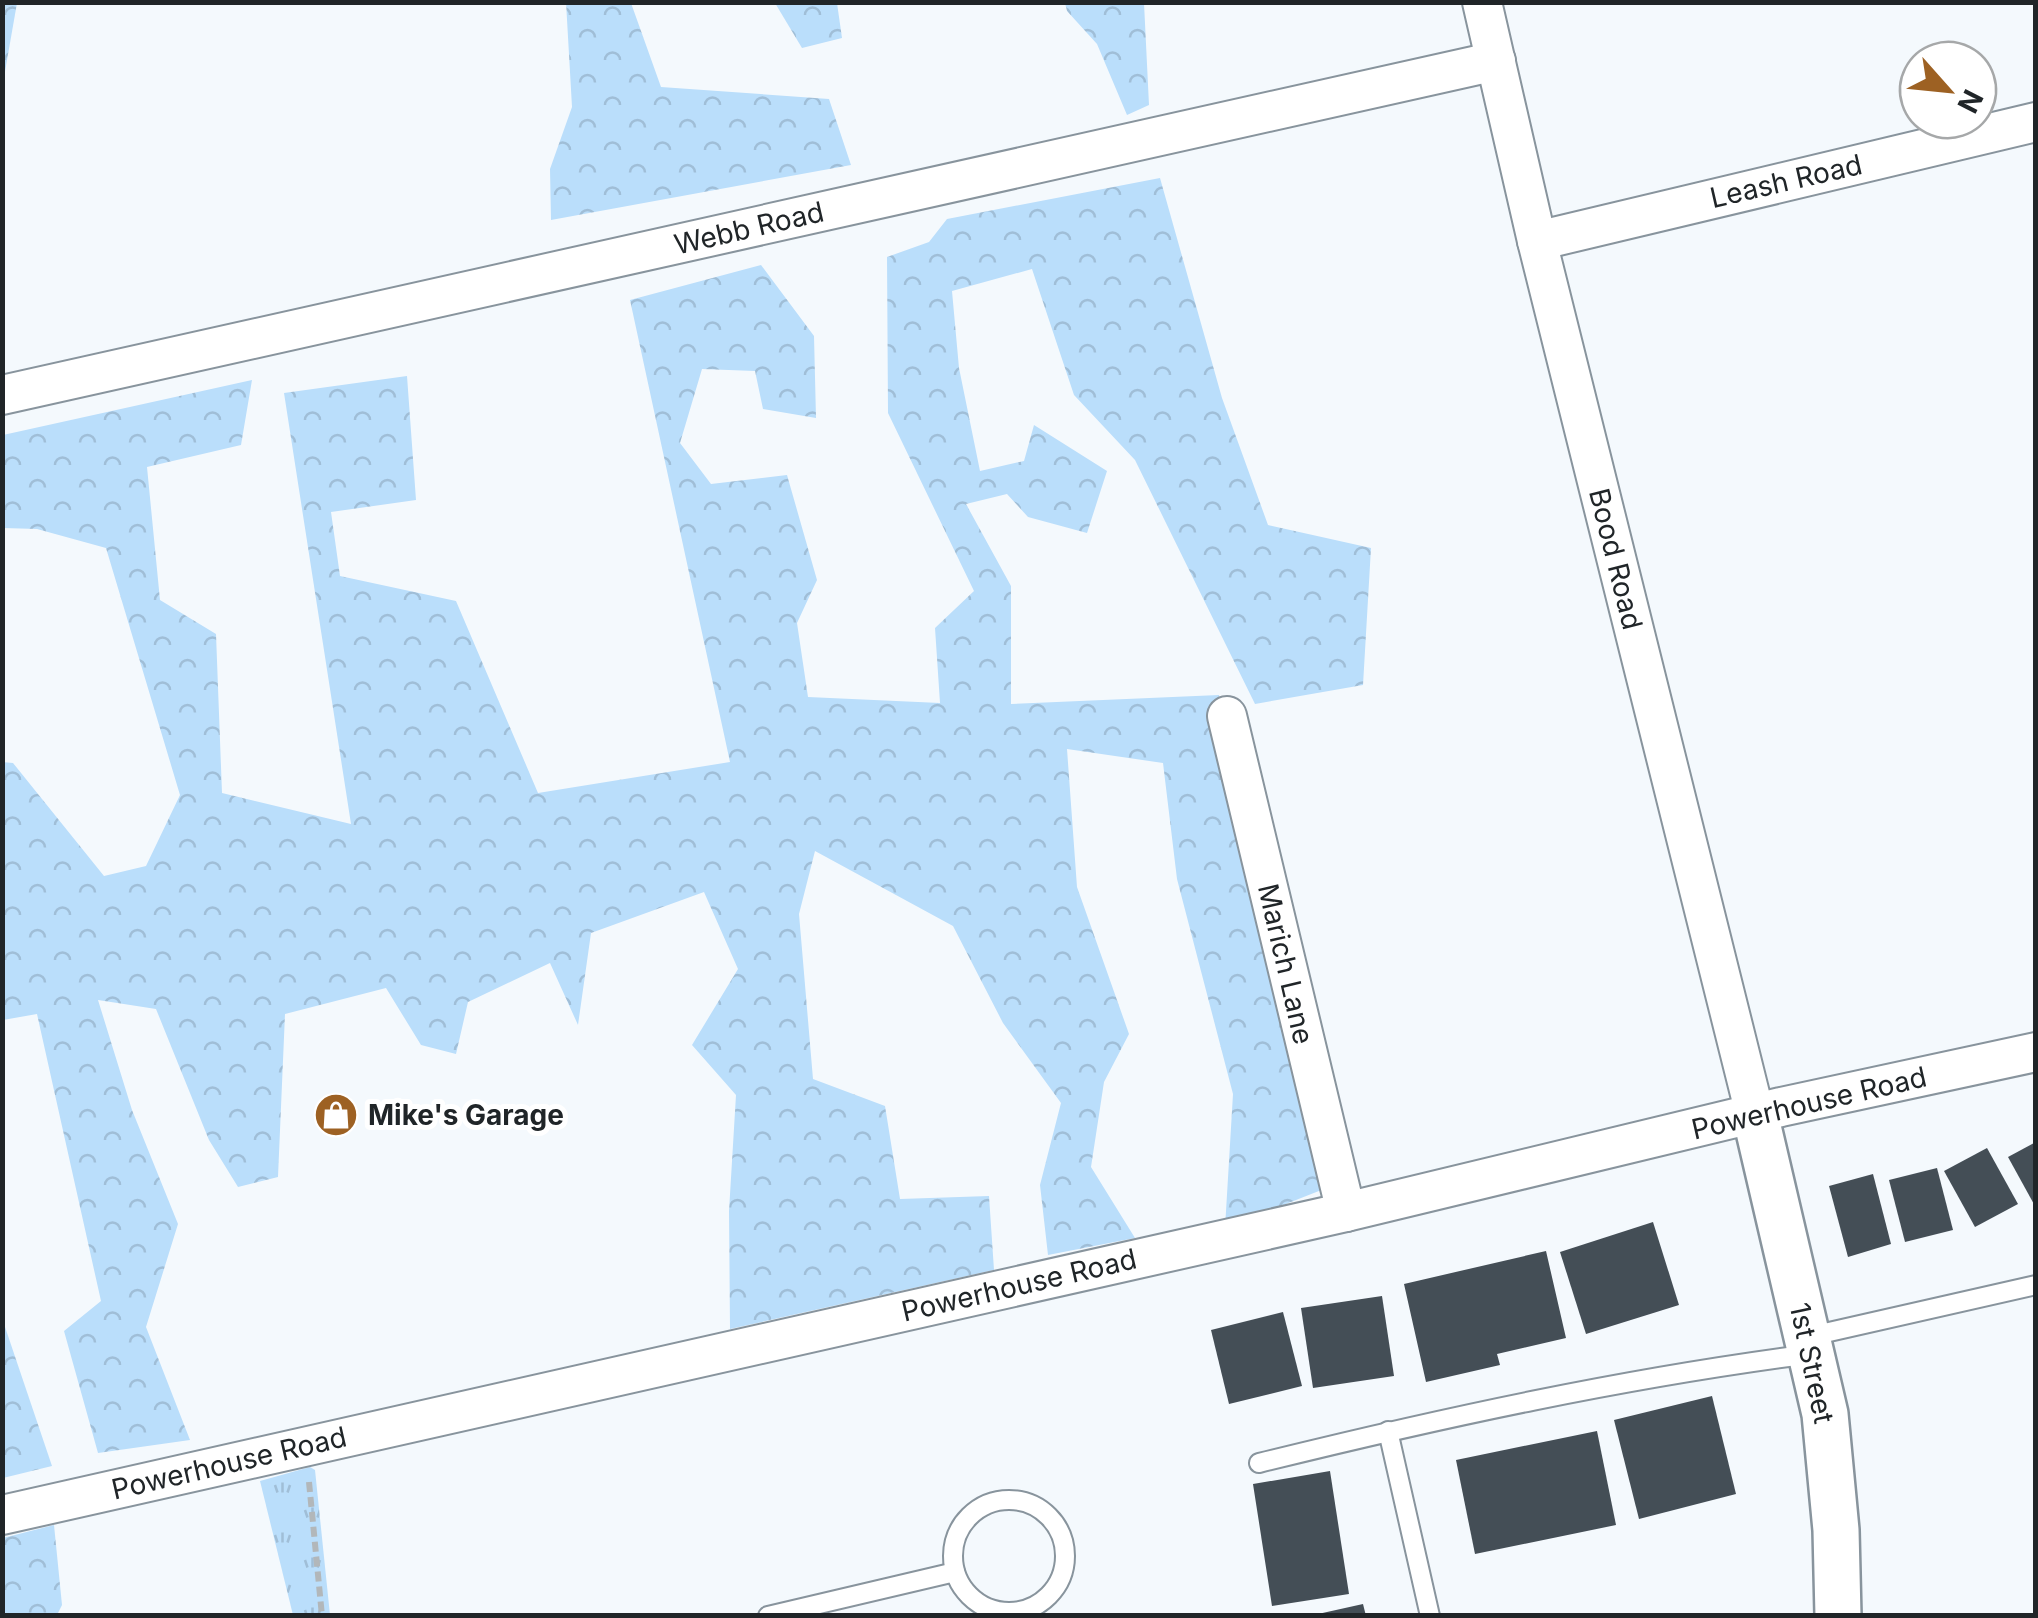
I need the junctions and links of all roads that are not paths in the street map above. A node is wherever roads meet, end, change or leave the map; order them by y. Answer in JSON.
{"nodes":[{"id":1,"x":1482,"y":2,"type":"edge"},
{"id":2,"x":1496,"y":62,"type":"junction"},
{"id":3,"x":2036,"y":122,"type":"edge"},
{"id":4,"x":1538,"y":241,"type":"junction"},
{"id":5,"x":2,"y":395,"type":"edge"},
{"id":6,"x":1227,"y":716,"type":"dead end"},
{"id":7,"x":2036,"y":1052,"type":"edge"},
{"id":8,"x":1755,"y":1114,"type":"junction"},
{"id":9,"x":1346,"y":1212,"type":"junction"},
{"id":10,"x":2036,"y":1285,"type":"edge"},
{"id":11,"x":1809,"y":1345,"type":"junction"},
{"id":12,"x":1388,"y":1432,"type":"junction"},
{"id":13,"x":1259,"y":1463,"type":"dead end"},
{"id":14,"x":2,"y":1515,"type":"edge"},
{"id":15,"x":955,"y":1572,"type":"junction"},
{"id":16,"x":768,"y":1616,"type":"edge"},
{"id":17,"x":1430,"y":1616,"type":"edge"},
{"id":18,"x":1838,"y":1616,"type":"edge"}],
"edges":[{"from":1,"to":2,"type":"street","name":"Bood Road"},
{"from":2,"to":4,"type":"street","name":"Bood Road"},
{"from":2,"to":5,"type":"street","name":"Webb Road"},
{"from":3,"to":4,"type":"street","name":"Leash Road"},
{"from":4,"to":8,"type":"street","name":"Bood Road"},
{"from":6,"to":9,"type":"street","name":"Marich Lane"},
{"from":7,"to":8,"type":"street","name":"Powerhouse Road"},
{"from":8,"to":9,"type":"street","name":"Powerhouse Road"},
{"from":8,"to":11,"type":"street","name":"1st Street"},
{"from":9,"to":14,"type":"street","name":"Powerhouse Road"},
{"from":10,"to":11,"type":"lane"},
{"from":11,"to":12,"type":"lane"},
{"from":11,"to":18,"type":"street","name":"1st Street"},
{"from":12,"to":13,"type":"lane"},
{"from":12,"to":17,"type":"lane"},
{"from":15,"to":15,"type":"lane"},
{"from":15,"to":16,"type":"lane"}]}
